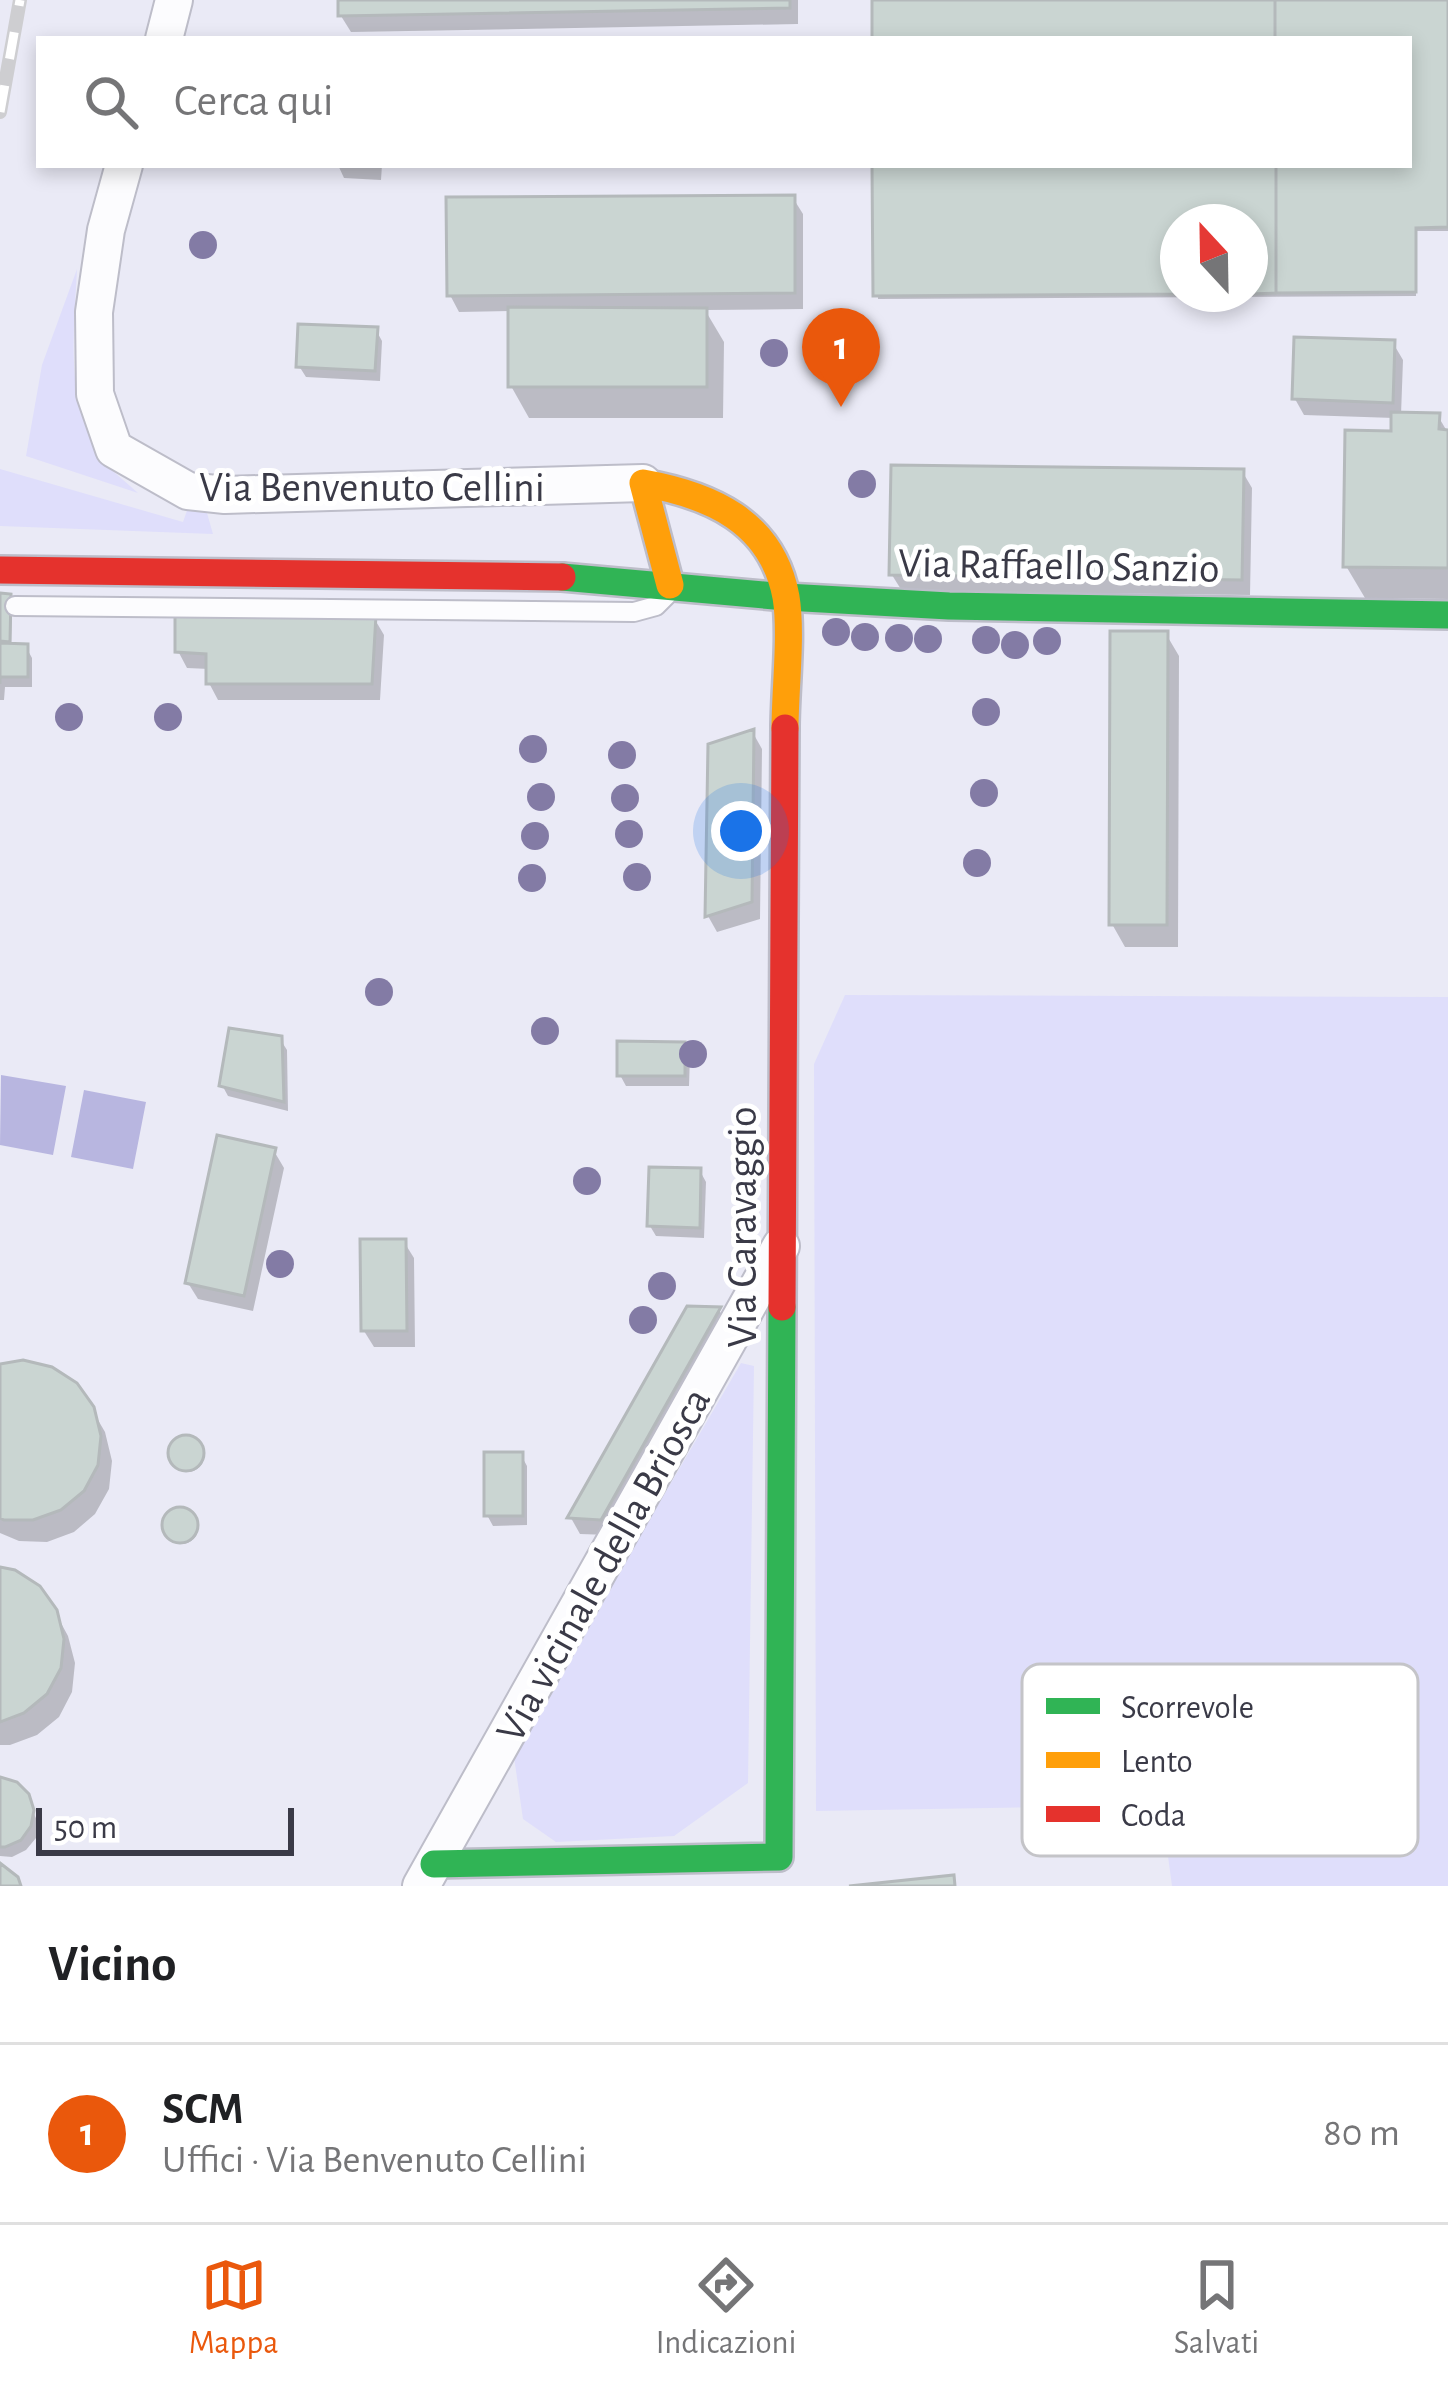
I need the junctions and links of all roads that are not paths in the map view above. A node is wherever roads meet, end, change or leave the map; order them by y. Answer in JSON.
{"nodes":[{"id":1,"x":174,"y":0,"type":"edge"},
{"id":2,"x":165,"y":36,"type":"edge"},
{"id":3,"x":123,"y":168,"type":"edge"},
{"id":4,"x":643,"y":483,"type":"junction"},
{"id":5,"x":0,"y":570,"type":"edge"},
{"id":6,"x":670,"y":585,"type":"junction"},
{"id":7,"x":786,"y":597,"type":"junction"},
{"id":8,"x":15,"y":606,"type":"dead end"},
{"id":9,"x":1448,"y":615,"type":"edge"},
{"id":10,"x":782,"y":1243,"type":"junction"},
{"id":11,"x":427,"y":1875,"type":"edge"}],
"edges":[{"from":1,"to":2,"type":"street"},
{"from":3,"to":4,"type":"street","name":"Via Benvenuto Cellini"},
{"from":4,"to":6,"type":"street"},
{"from":4,"to":7,"type":"street","name":"Via Benvenuto Cellini"},
{"from":5,"to":6,"type":"street","name":"Via Raffaello Sanzio"},
{"from":6,"to":7,"type":"street","name":"Via Raffaello Sanzio"},
{"from":6,"to":8,"type":"lane"},
{"from":7,"to":9,"type":"street","name":"Via Raffaello Sanzio"},
{"from":7,"to":10,"type":"street","name":"Via Caravaggio"},
{"from":10,"to":11,"type":"street","name":"Via vicinale della Briosca"},
{"from":10,"to":11,"type":"street","name":"Via Caravaggio"}]}
